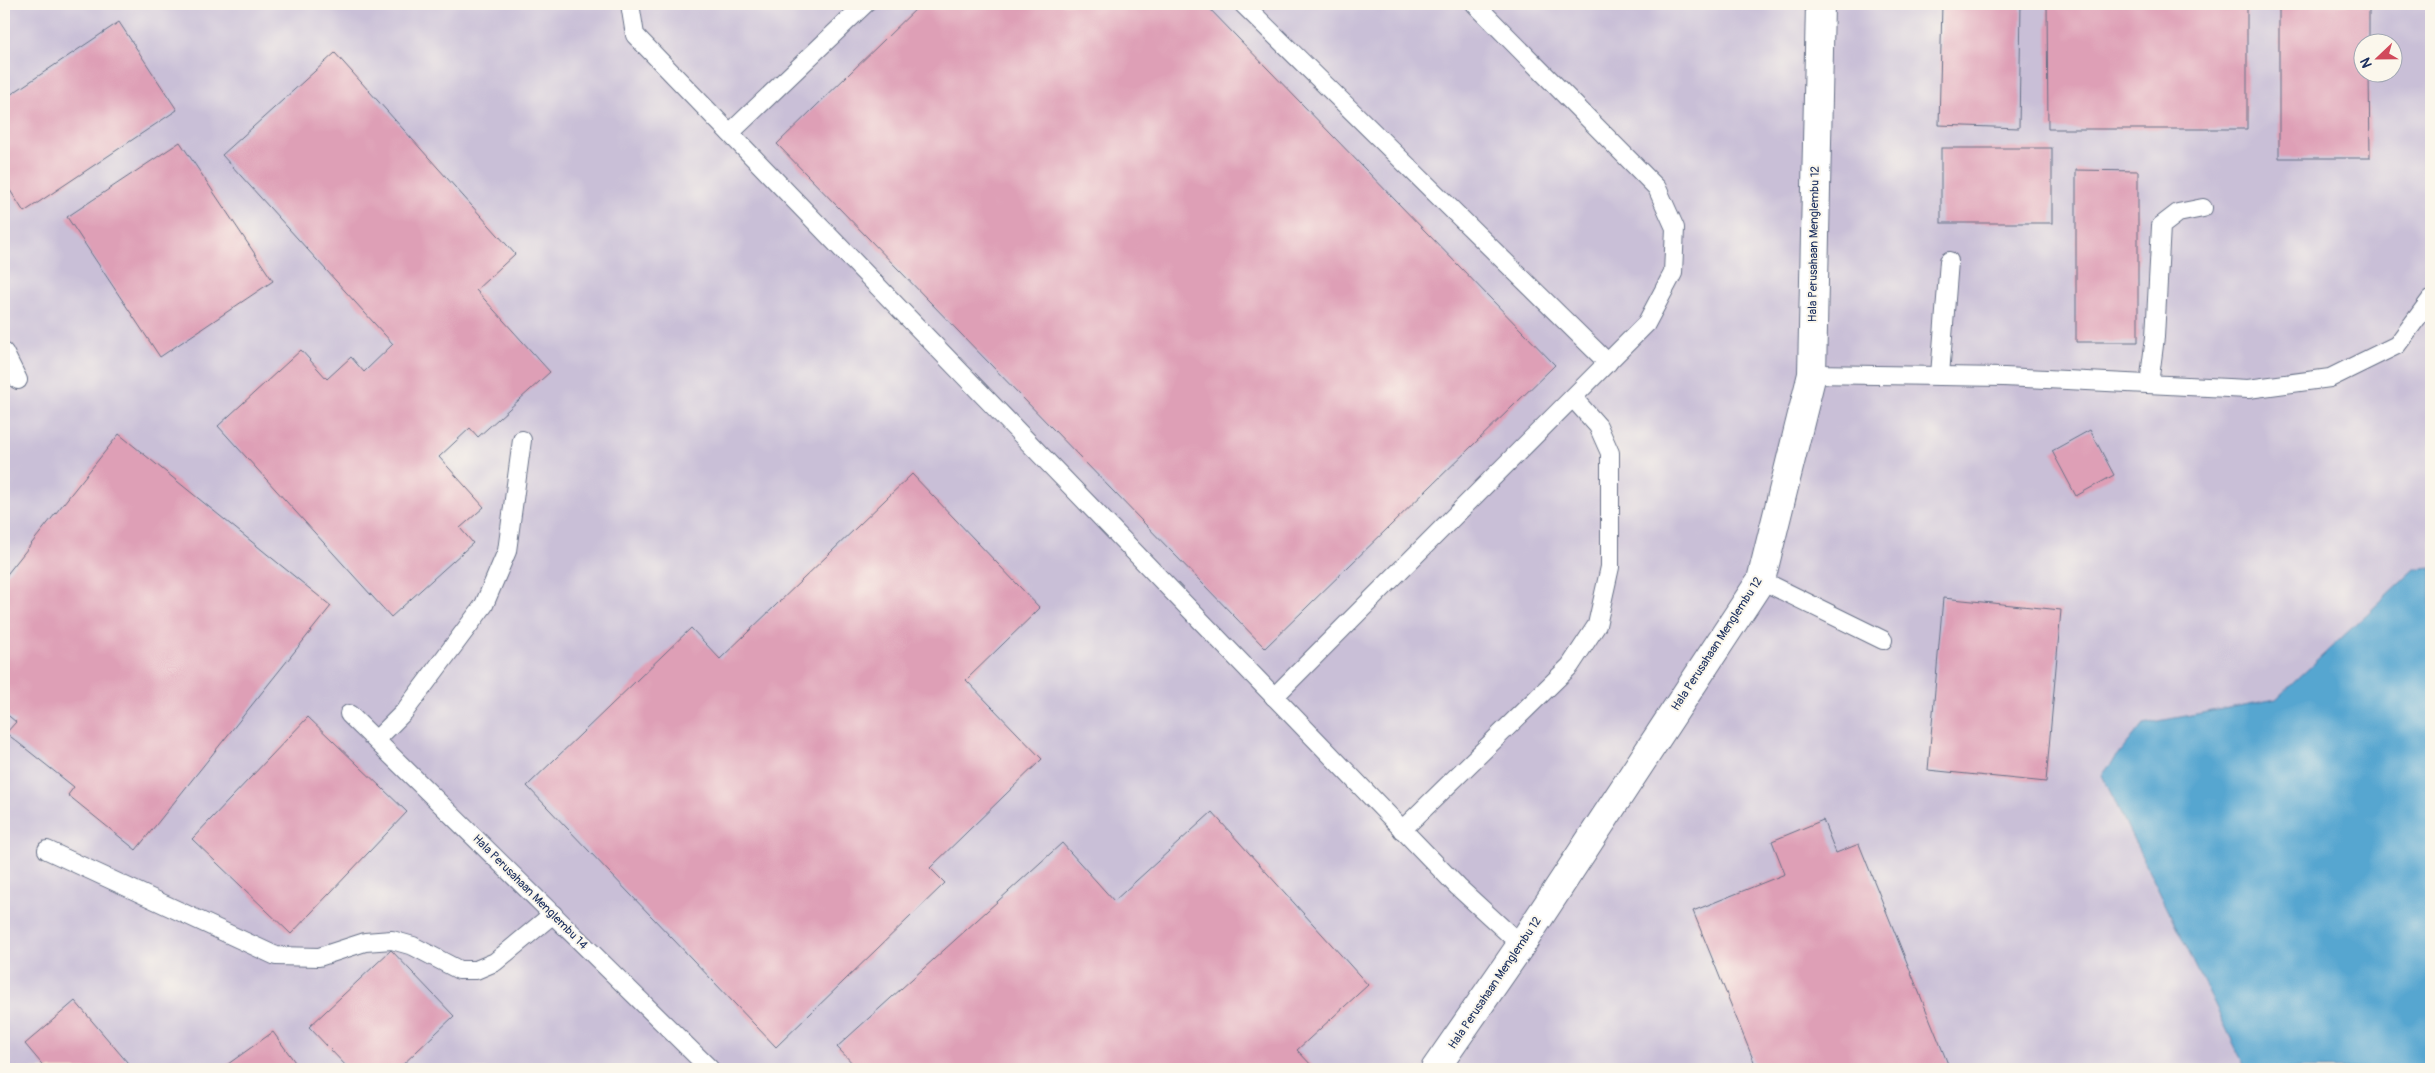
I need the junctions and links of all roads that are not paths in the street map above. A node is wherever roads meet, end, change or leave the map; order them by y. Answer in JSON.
{"nodes":[{"id":1,"x":630,"y":4,"type":"edge"},
{"id":2,"x":865,"y":4,"type":"edge"},
{"id":3,"x":1243,"y":4,"type":"edge"},
{"id":4,"x":1475,"y":4,"type":"edge"},
{"id":5,"x":1820,"y":4,"type":"edge"},
{"id":6,"x":730,"y":133,"type":"junction"},
{"id":7,"x":2203,"y":208,"type":"dead end"},
{"id":8,"x":1949,"y":261,"type":"dead end"},
{"id":9,"x":2431,"y":299,"type":"edge"},
{"id":10,"x":4,"y":352,"type":"edge"},
{"id":11,"x":1608,"y":363,"type":"junction"},
{"id":12,"x":1812,"y":374,"type":"junction"},
{"id":13,"x":1940,"y":375,"type":"junction"},
{"id":14,"x":18,"y":380,"type":"dead end"},
{"id":15,"x":2149,"y":384,"type":"junction"},
{"id":16,"x":1574,"y":399,"type":"junction"},
{"id":17,"x":522,"y":440,"type":"dead end"},
{"id":18,"x":1761,"y":580,"type":"junction"},
{"id":19,"x":1883,"y":640,"type":"dead end"},
{"id":20,"x":1274,"y":697,"type":"junction"},
{"id":21,"x":349,"y":714,"type":"dead end"},
{"id":22,"x":376,"y":740,"type":"junction"},
{"id":23,"x":1402,"y":830,"type":"junction"},
{"id":24,"x":47,"y":850,"type":"dead end"},
{"id":25,"x":553,"y":914,"type":"junction"},
{"id":26,"x":1522,"y":945,"type":"junction"},
{"id":27,"x":710,"y":1069,"type":"edge"},
{"id":28,"x":1435,"y":1069,"type":"edge"}],
"edges":[{"from":1,"to":6,"type":"lane"},
{"from":2,"to":6,"type":"lane"},
{"from":3,"to":11,"type":"lane"},
{"from":4,"to":11,"type":"lane"},
{"from":5,"to":12,"type":"street","name":"Hala Perusahaan Menglembu 12"},
{"from":6,"to":20,"type":"lane"},
{"from":7,"to":15,"type":"lane"},
{"from":8,"to":13,"type":"lane"},
{"from":9,"to":15,"type":"lane"},
{"from":10,"to":14,"type":"lane"},
{"from":11,"to":16,"type":"lane"},
{"from":12,"to":13,"type":"lane"},
{"from":12,"to":18,"type":"street","name":"Hala Perusahaan Menglembu 12"},
{"from":13,"to":15,"type":"lane"},
{"from":16,"to":20,"type":"lane"},
{"from":16,"to":23,"type":"lane"},
{"from":17,"to":22,"type":"lane"},
{"from":18,"to":19,"type":"lane"},
{"from":18,"to":26,"type":"street","name":"Hala Perusahaan Menglembu 12"},
{"from":20,"to":23,"type":"lane"},
{"from":21,"to":22,"type":"lane","name":"Hala Perusahaan Menglembu 14"},
{"from":22,"to":25,"type":"lane","name":"Hala Perusahaan Menglembu 14"},
{"from":23,"to":26,"type":"lane"},
{"from":24,"to":25,"type":"lane"},
{"from":25,"to":27,"type":"lane","name":"Hala Perusahaan Menglembu 14"},
{"from":26,"to":28,"type":"street","name":"Hala Perusahaan Menglembu 12"}]}
